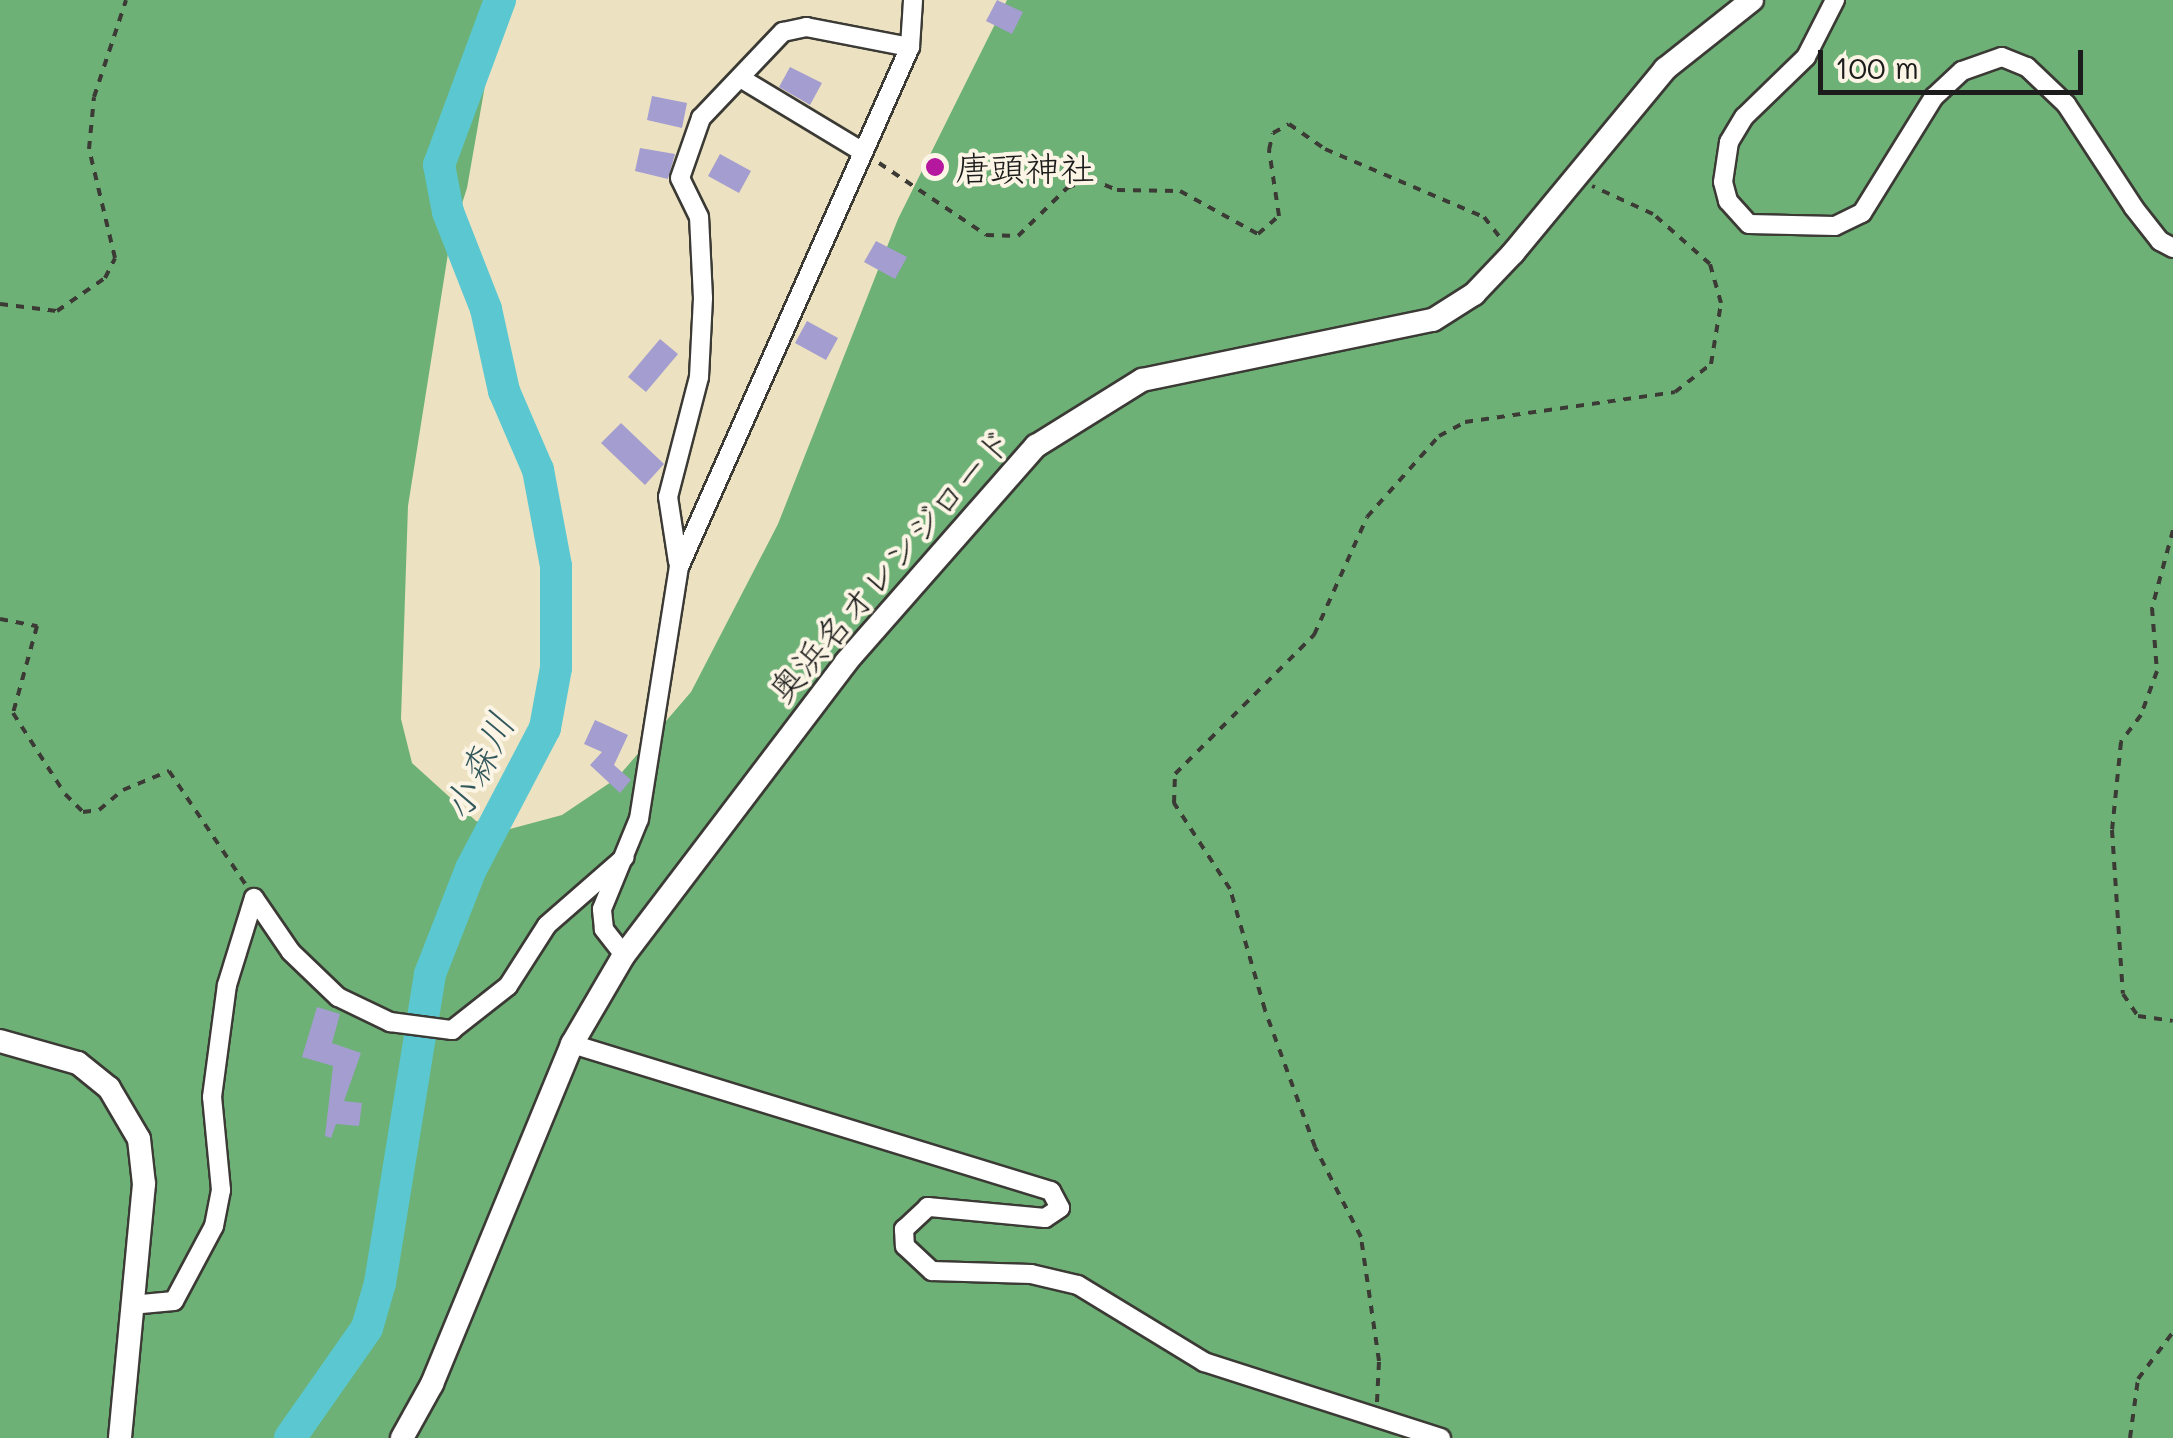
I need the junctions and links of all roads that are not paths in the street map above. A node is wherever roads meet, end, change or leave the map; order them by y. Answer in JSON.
{"nodes":[{"id":1,"x":912,"y":0,"type":"edge"},
{"id":2,"x":1752,"y":0,"type":"edge"},
{"id":3,"x":1835,"y":0,"type":"edge"},
{"id":4,"x":910,"y":47,"type":"junction"},
{"id":5,"x":742,"y":79,"type":"junction"},
{"id":6,"x":863,"y":152,"type":"junction"},
{"id":7,"x":2173,"y":248,"type":"edge"},
{"id":8,"x":679,"y":567,"type":"junction"},
{"id":9,"x":626,"y":856,"type":"junction"},
{"id":10,"x":624,"y":955,"type":"junction"},
{"id":11,"x":0,"y":1041,"type":"edge"},
{"id":12,"x":572,"y":1044,"type":"junction"},
{"id":13,"x":131,"y":1305,"type":"junction"},
{"id":14,"x":120,"y":1438,"type":"edge"},
{"id":15,"x":402,"y":1438,"type":"edge"},
{"id":16,"x":1441,"y":1438,"type":"edge"}],
"edges":[{"from":1,"to":4,"type":"street"},
{"from":2,"to":10,"type":"street","name":"奥浜名オレンジロード"},
{"from":3,"to":7,"type":"street"},
{"from":4,"to":5,"type":"street"},
{"from":4,"to":6,"type":"street"},
{"from":5,"to":6,"type":"street"},
{"from":5,"to":8,"type":"street"},
{"from":6,"to":8,"type":"street"},
{"from":8,"to":9,"type":"street"},
{"from":9,"to":10,"type":"street"},
{"from":9,"to":13,"type":"street"},
{"from":10,"to":12,"type":"street","name":"奥浜名オレンジロード"},
{"from":11,"to":13,"type":"street"},
{"from":12,"to":15,"type":"street","name":"奥浜名オレンジロード"},
{"from":12,"to":16,"type":"street"},
{"from":13,"to":14,"type":"street"}]}
